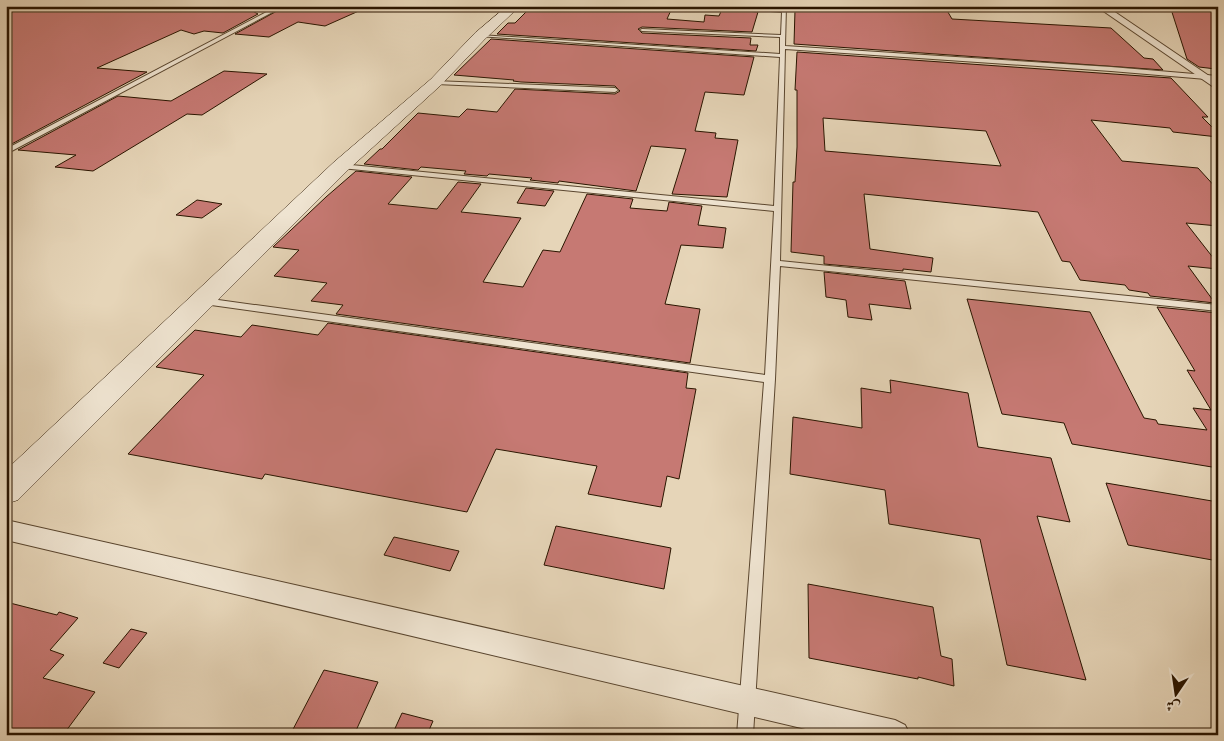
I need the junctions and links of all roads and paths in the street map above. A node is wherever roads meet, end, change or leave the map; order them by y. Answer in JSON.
{"nodes":[{"id":1,"x":282,"y":6,"type":"edge"},
{"id":2,"x":514,"y":6,"type":"edge"},
{"id":3,"x":715,"y":6,"type":"edge"},
{"id":4,"x":1100,"y":6,"type":"edge"},
{"id":5,"x":784,"y":8,"type":"edge"},
{"id":6,"x":642,"y":30,"type":"dead end"},
{"id":7,"x":480,"y":36,"type":"junction"},
{"id":8,"x":783,"y":46,"type":"junction"},
{"id":9,"x":1201,"y":76,"type":"junction"},
{"id":10,"x":1218,"y":78,"type":"edge"},
{"id":11,"x":436,"y":82,"type":"junction"},
{"id":12,"x":1218,"y":87,"type":"edge"},
{"id":13,"x":615,"y":90,"type":"dead end"},
{"id":14,"x":6,"y":152,"type":"edge"},
{"id":15,"x":341,"y":166,"type":"junction"},
{"id":16,"x":778,"y":209,"type":"junction"},
{"id":17,"x":776,"y":263,"type":"junction"},
{"id":18,"x":203,"y":301,"type":"junction"},
{"id":19,"x":1218,"y":308,"type":"edge"},
{"id":20,"x":770,"y":379,"type":"junction"},
{"id":21,"x":6,"y":491,"type":"edge"},
{"id":22,"x":6,"y":530,"type":"edge"},
{"id":23,"x":748,"y":702,"type":"junction"},
{"id":24,"x":745,"y":735,"type":"edge"},
{"id":25,"x":895,"y":735,"type":"edge"}],
"edges":[{"from":1,"to":14,"type":"lane"},
{"from":2,"to":7,"type":"street"},
{"from":3,"to":5,"type":"lane"},
{"from":4,"to":9,"type":"street"},
{"from":5,"to":8,"type":"lane"},
{"from":6,"to":8,"type":"lane"},
{"from":7,"to":8,"type":"lane"},
{"from":7,"to":11,"type":"street"},
{"from":8,"to":9,"type":"lane"},
{"from":8,"to":16,"type":"lane"},
{"from":9,"to":10,"type":"lane"},
{"from":9,"to":12,"type":"street"},
{"from":11,"to":13,"type":"lane"},
{"from":11,"to":15,"type":"street"},
{"from":15,"to":16,"type":"lane"},
{"from":15,"to":18,"type":"street"},
{"from":16,"to":17,"type":"lane"},
{"from":17,"to":19,"type":"lane"},
{"from":17,"to":20,"type":"lane"},
{"from":18,"to":20,"type":"lane"},
{"from":18,"to":21,"type":"street"},
{"from":20,"to":23,"type":"lane"},
{"from":22,"to":23,"type":"street"},
{"from":23,"to":24,"type":"lane"},
{"from":23,"to":25,"type":"street"}]}
